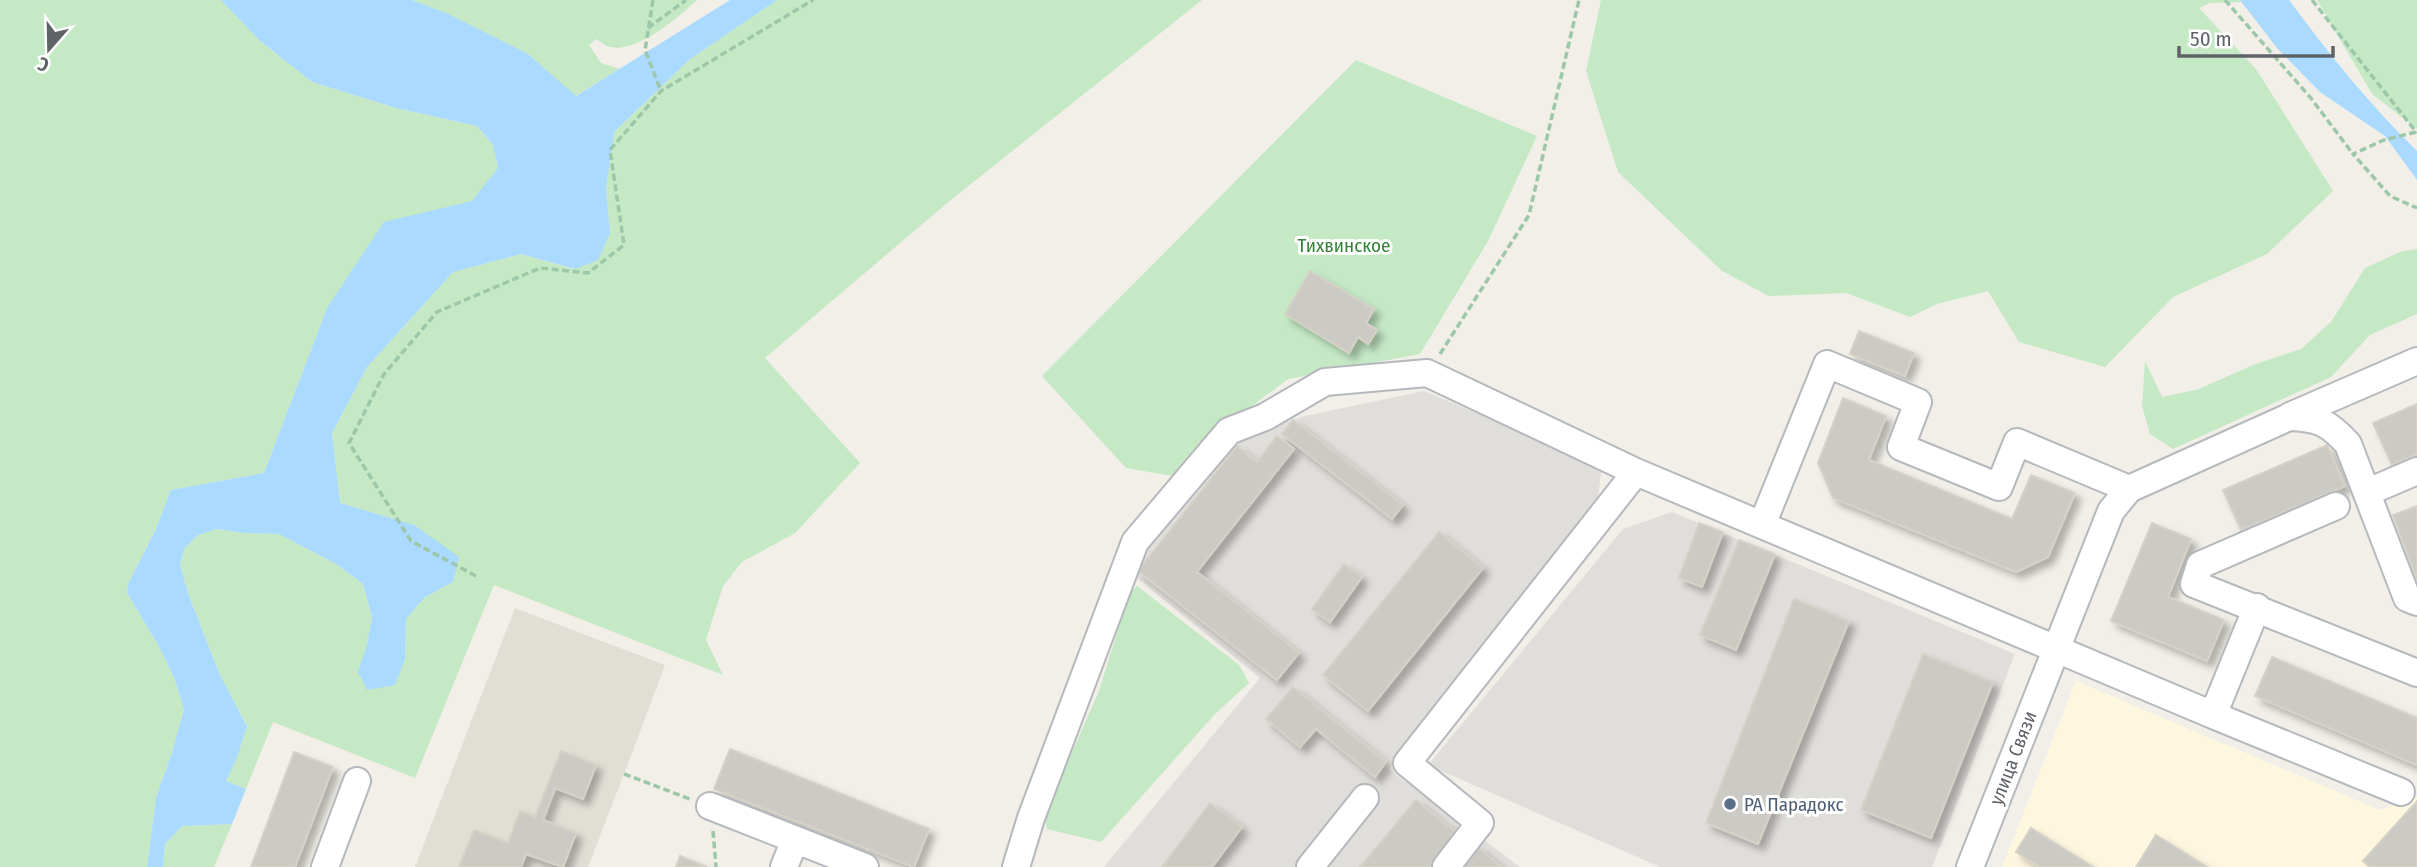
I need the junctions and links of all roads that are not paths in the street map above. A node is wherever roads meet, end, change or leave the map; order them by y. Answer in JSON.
{"nodes":[{"id":1,"x":2417,"y":361,"type":"edge"},
{"id":2,"x":2288,"y":417,"type":"junction"},
{"id":3,"x":2417,"y":471,"type":"edge"},
{"id":4,"x":1636,"y":472,"type":"junction"},
{"id":5,"x":2129,"y":489,"type":"junction"},
{"id":6,"x":2368,"y":492,"type":"junction"},
{"id":7,"x":2336,"y":506,"type":"dead end"},
{"id":8,"x":1762,"y":525,"type":"junction"},
{"id":9,"x":2417,"y":602,"type":"edge"},
{"id":10,"x":2257,"y":607,"type":"junction"},
{"id":11,"x":2055,"y":650,"type":"junction"},
{"id":12,"x":2417,"y":673,"type":"edge"},
{"id":13,"x":2213,"y":715,"type":"junction"},
{"id":14,"x":357,"y":781,"type":"dead end"},
{"id":15,"x":2401,"y":792,"type":"dead end"},
{"id":16,"x":1365,"y":798,"type":"dead end"},
{"id":17,"x":710,"y":806,"type":"road end"},
{"id":18,"x":795,"y":840,"type":"junction"},
{"id":19,"x":324,"y":867,"type":"edge"},
{"id":20,"x":785,"y":867,"type":"edge"},
{"id":21,"x":865,"y":867,"type":"edge"},
{"id":22,"x":1016,"y":867,"type":"edge"},
{"id":23,"x":1310,"y":867,"type":"edge"},
{"id":24,"x":1446,"y":867,"type":"edge"},
{"id":25,"x":1970,"y":867,"type":"edge"}],
"edges":[{"from":1,"to":2,"type":"street"},
{"from":2,"to":5,"type":"street"},
{"from":2,"to":6,"type":"street"},
{"from":3,"to":6,"type":"street"},
{"from":4,"to":8,"type":"street"},
{"from":4,"to":22,"type":"street"},
{"from":4,"to":24,"type":"street"},
{"from":5,"to":8,"type":"street"},
{"from":5,"to":11,"type":"street","name":"улица Связи"},
{"from":6,"to":9,"type":"street"},
{"from":7,"to":10,"type":"street"},
{"from":8,"to":11,"type":"street"},
{"from":10,"to":12,"type":"street"},
{"from":10,"to":13,"type":"street"},
{"from":11,"to":13,"type":"street"},
{"from":11,"to":25,"type":"street","name":"улица Связи"},
{"from":13,"to":15,"type":"street"},
{"from":14,"to":19,"type":"street"},
{"from":16,"to":23,"type":"street"},
{"from":17,"to":18,"type":"street"},
{"from":18,"to":20,"type":"street"},
{"from":18,"to":21,"type":"street"}]}
